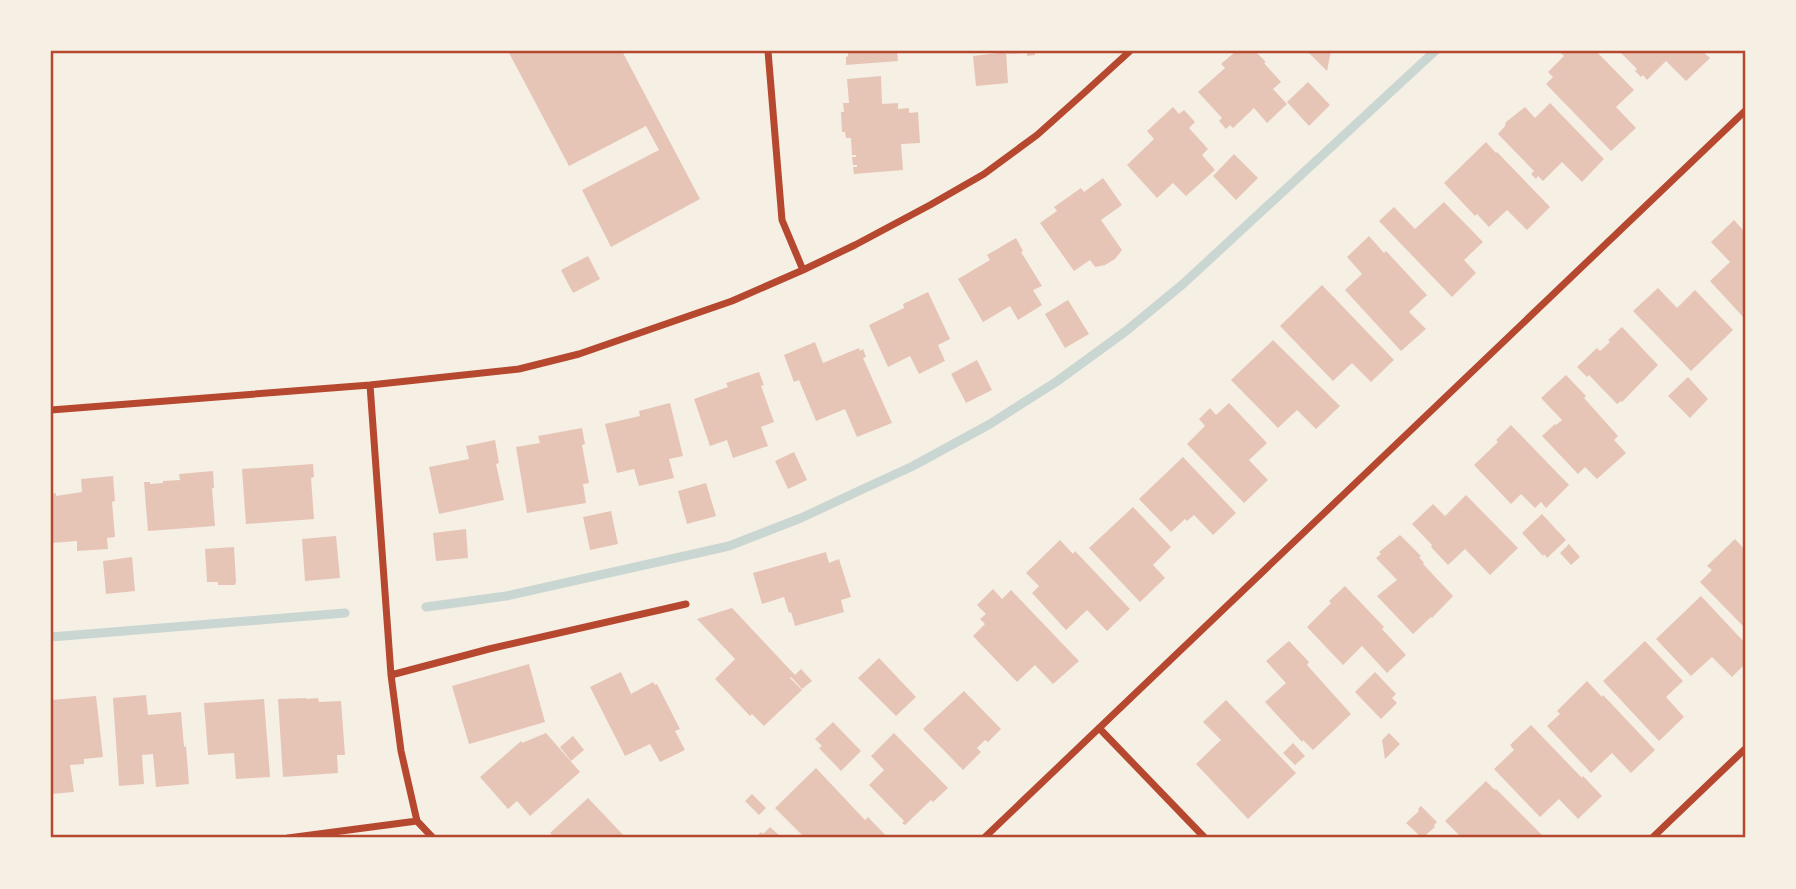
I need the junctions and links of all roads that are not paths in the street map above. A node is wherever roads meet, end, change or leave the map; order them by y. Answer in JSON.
{"nodes":[{"id":1,"x":768,"y":51,"type":"edge"},
{"id":2,"x":1130,"y":51,"type":"edge"},
{"id":3,"x":1745,"y":111,"type":"edge"},
{"id":4,"x":803,"y":270,"type":"junction"},
{"id":5,"x":370,"y":385,"type":"junction"},
{"id":6,"x":51,"y":410,"type":"edge"},
{"id":7,"x":687,"y":604,"type":"dead end"},
{"id":8,"x":391,"y":675,"type":"junction"},
{"id":9,"x":1099,"y":728,"type":"junction"},
{"id":10,"x":1745,"y":749,"type":"edge"},
{"id":11,"x":416,"y":821,"type":"junction"},
{"id":12,"x":288,"y":838,"type":"edge"},
{"id":13,"x":433,"y":838,"type":"edge"},
{"id":14,"x":984,"y":838,"type":"edge"},
{"id":15,"x":1205,"y":838,"type":"edge"},
{"id":16,"x":1652,"y":838,"type":"edge"}],
"edges":[{"from":1,"to":4,"type":"street"},
{"from":2,"to":4,"type":"street"},
{"from":3,"to":9,"type":"street"},
{"from":4,"to":5,"type":"street"},
{"from":5,"to":6,"type":"street"},
{"from":5,"to":8,"type":"street"},
{"from":7,"to":8,"type":"street"},
{"from":8,"to":11,"type":"street"},
{"from":9,"to":14,"type":"street"},
{"from":9,"to":15,"type":"street"},
{"from":10,"to":16,"type":"street"},
{"from":11,"to":12,"type":"street"},
{"from":11,"to":13,"type":"street"}]}
